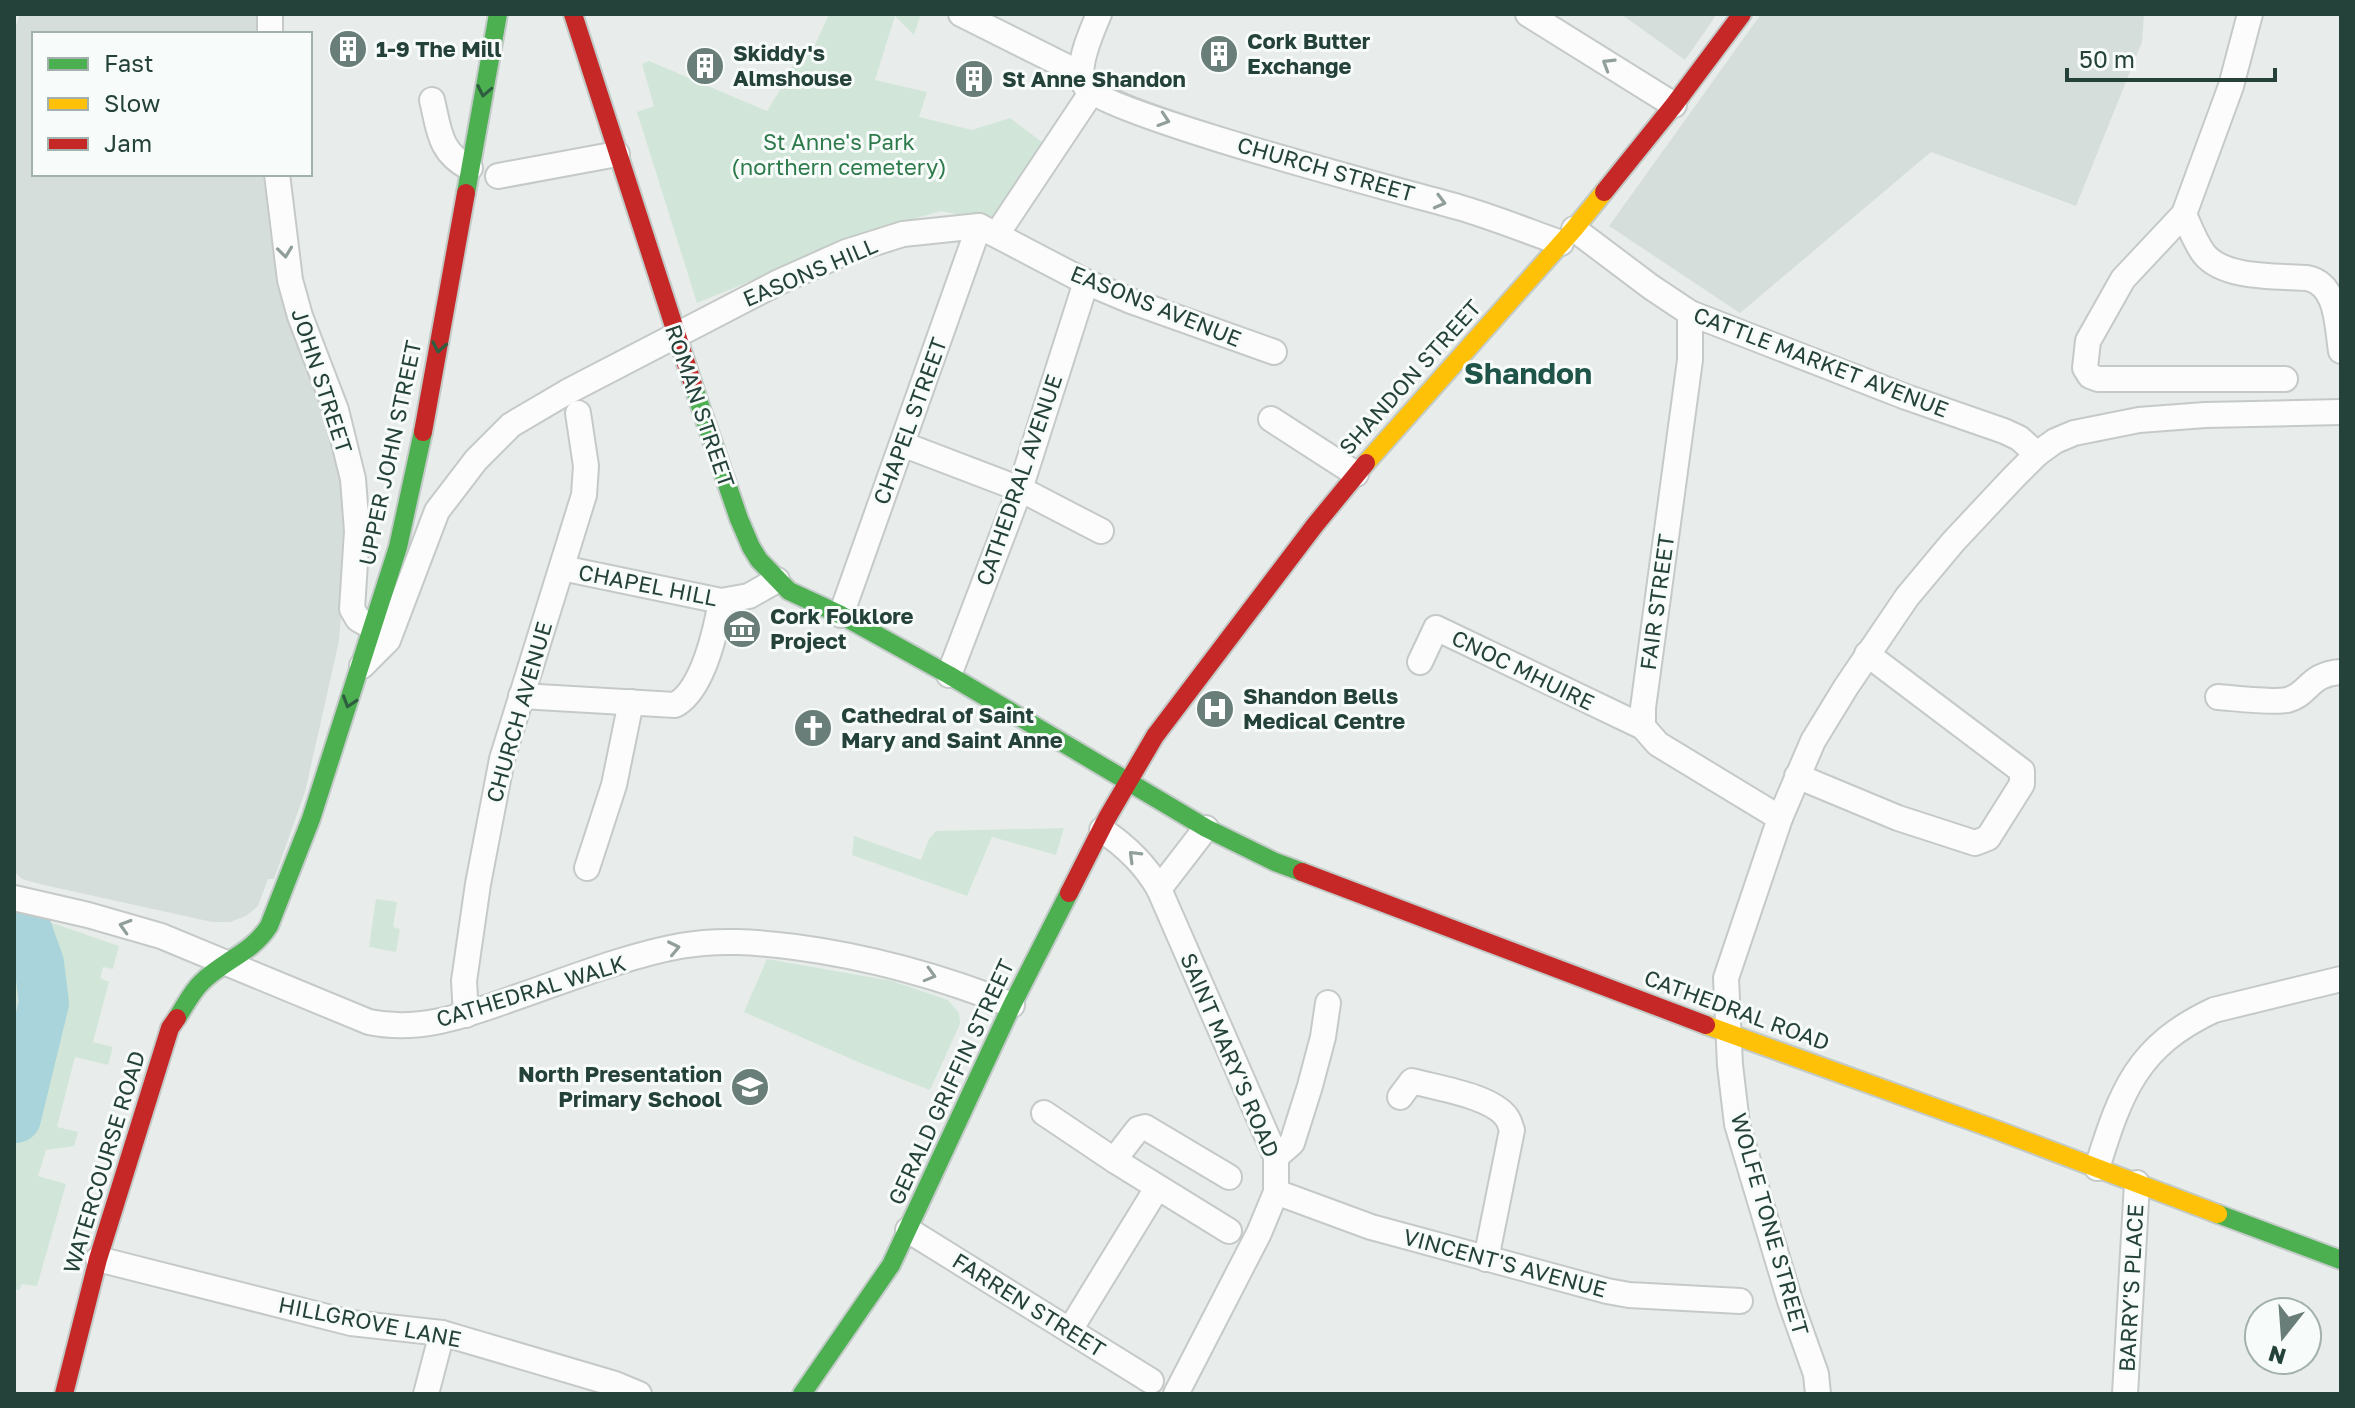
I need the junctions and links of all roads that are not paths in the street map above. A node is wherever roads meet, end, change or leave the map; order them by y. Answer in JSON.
{"nodes":[{"id":1,"x":498,"y":14,"type":"edge"},
{"id":2,"x":573,"y":14,"type":"edge"},
{"id":3,"x":961,"y":14,"type":"edge"},
{"id":4,"x":1099,"y":14,"type":"edge"},
{"id":5,"x":1528,"y":14,"type":"edge"},
{"id":6,"x":1742,"y":14,"type":"edge"},
{"id":7,"x":2250,"y":14,"type":"edge"},
{"id":8,"x":1086,"y":83,"type":"junction"},
{"id":9,"x":432,"y":100,"type":"dead end"},
{"id":10,"x":1674,"y":105,"type":"junction"},
{"id":11,"x":617,"y":154,"type":"junction"},
{"id":12,"x":470,"y":168,"type":"junction"},
{"id":13,"x":277,"y":176,"type":"edge"},
{"id":14,"x":498,"y":176,"type":"dead end"},
{"id":15,"x":2184,"y":214,"type":"junction"},
{"id":16,"x":988,"y":230,"type":"junction"},
{"id":17,"x":1568,"y":236,"type":"junction"},
{"id":18,"x":1086,"y":282,"type":"junction"},
{"id":19,"x":1690,"y":313,"type":"junction"},
{"id":20,"x":676,"y":336,"type":"junction"},
{"id":21,"x":2341,"y":351,"type":"edge"},
{"id":22,"x":1274,"y":352,"type":"dead end"},
{"id":23,"x":2285,"y":379,"type":"dead end"},
{"id":24,"x":2341,"y":412,"type":"edge"},
{"id":25,"x":578,"y":413,"type":"dead end"},
{"id":26,"x":1271,"y":419,"type":"dead end"},
{"id":27,"x":902,"y":444,"type":"junction"},
{"id":28,"x":2037,"y":454,"type":"junction"},
{"id":29,"x":1356,"y":474,"type":"junction"},
{"id":30,"x":1020,"y":489,"type":"junction"},
{"id":31,"x":1101,"y":531,"type":"dead end"},
{"id":32,"x":562,"y":568,"type":"junction"},
{"id":33,"x":777,"y":580,"type":"junction"},
{"id":34,"x":721,"y":601,"type":"junction"},
{"id":35,"x":841,"y":615,"type":"junction"},
{"id":36,"x":372,"y":627,"type":"junction"},
{"id":37,"x":1867,"y":654,"type":"junction"},
{"id":38,"x":1420,"y":662,"type":"dead end"},
{"id":39,"x":361,"y":668,"type":"junction"},
{"id":40,"x":2341,"y":672,"type":"edge"},
{"id":41,"x":949,"y":675,"type":"junction"},
{"id":42,"x":521,"y":696,"type":"junction"},
{"id":43,"x":2218,"y":697,"type":"dead end"},
{"id":44,"x":631,"y":702,"type":"junction"},
{"id":45,"x":1643,"y":727,"type":"junction"},
{"id":46,"x":1797,"y":776,"type":"junction"},
{"id":47,"x":1128,"y":781,"type":"junction"},
{"id":48,"x":1780,"y":818,"type":"junction"},
{"id":49,"x":1206,"y":828,"type":"junction"},
{"id":50,"x":1102,"y":830,"type":"junction"},
{"id":51,"x":587,"y":868,"type":"dead end"},
{"id":52,"x":1159,"y":889,"type":"junction"},
{"id":53,"x":14,"y":898,"type":"edge"},
{"id":54,"x":225,"y":963,"type":"junction"},
{"id":55,"x":2341,"y":979,"type":"edge"},
{"id":56,"x":1328,"y":1003,"type":"dead end"},
{"id":57,"x":1012,"y":1005,"type":"junction"},
{"id":58,"x":466,"y":1015,"type":"junction"},
{"id":59,"x":1727,"y":1032,"type":"junction"},
{"id":60,"x":1406,"y":1089,"type":"dead end"},
{"id":61,"x":1044,"y":1113,"type":"dead end"},
{"id":62,"x":1276,"y":1157,"type":"junction"},
{"id":63,"x":1114,"y":1160,"type":"junction"},
{"id":64,"x":2097,"y":1168,"type":"junction"},
{"id":65,"x":1229,"y":1177,"type":"dead end"},
{"id":66,"x":2137,"y":1183,"type":"junction"},
{"id":67,"x":1157,"y":1188,"type":"junction"},
{"id":68,"x":1276,"y":1192,"type":"junction"},
{"id":69,"x":908,"y":1230,"type":"junction"},
{"id":70,"x":1229,"y":1231,"type":"dead end"},
{"id":71,"x":98,"y":1259,"type":"junction"},
{"id":72,"x":1486,"y":1259,"type":"junction"},
{"id":73,"x":2341,"y":1260,"type":"edge"},
{"id":74,"x":1740,"y":1301,"type":"dead end"},
{"id":75,"x":1070,"y":1330,"type":"junction"},
{"id":76,"x":442,"y":1333,"type":"junction"},
{"id":77,"x":1151,"y":1381,"type":"dead end"},
{"id":78,"x":64,"y":1394,"type":"edge"},
{"id":79,"x":426,"y":1394,"type":"edge"},
{"id":80,"x":639,"y":1394,"type":"edge"},
{"id":81,"x":802,"y":1394,"type":"edge"},
{"id":82,"x":1176,"y":1394,"type":"edge"},
{"id":83,"x":1818,"y":1394,"type":"edge"},
{"id":84,"x":2125,"y":1394,"type":"edge"}],
"edges":[{"from":1,"to":12,"type":"street","name":"UPPER JOHN STREET","one_way":true},
{"from":2,"to":11,"type":"street","name":"ROMAN STREET"},
{"from":3,"to":8,"type":"street","name":"CHURCH STREET"},
{"from":4,"to":8,"type":"street","name":"CHAPEL STREET"},
{"from":10,"to":5,"type":"street","one_way":true},
{"from":6,"to":10,"type":"street","name":"SHANDON STREET"},
{"from":7,"to":15,"type":"street"},
{"from":8,"to":16,"type":"street","name":"CHAPEL STREET"},
{"from":8,"to":17,"type":"street","name":"CHURCH STREET","one_way":true},
{"from":9,"to":12,"type":"street"},
{"from":10,"to":17,"type":"street","name":"SHANDON STREET"},
{"from":11,"to":14,"type":"street"},
{"from":11,"to":20,"type":"street","name":"ROMAN STREET"},
{"from":12,"to":36,"type":"street","name":"UPPER JOHN STREET","one_way":true},
{"from":13,"to":36,"type":"street","name":"JOHN STREET","one_way":true},
{"from":15,"to":21,"type":"street"},
{"from":15,"to":23,"type":"street"},
{"from":16,"to":18,"type":"street","name":"EASONS AVENUE"},
{"from":16,"to":20,"type":"street","name":"EASONS HILL"},
{"from":16,"to":27,"type":"street","name":"CHAPEL STREET"},
{"from":17,"to":19,"type":"street","name":"CATTLE MARKET AVENUE"},
{"from":17,"to":29,"type":"street","name":"SHANDON STREET"},
{"from":18,"to":22,"type":"street","name":"EASONS AVENUE"},
{"from":18,"to":30,"type":"street","name":"CATHEDRAL AVENUE"},
{"from":19,"to":28,"type":"street","name":"CATTLE MARKET AVENUE"},
{"from":19,"to":45,"type":"street","name":"FAIR STREET"},
{"from":20,"to":33,"type":"street","name":"ROMAN STREET"},
{"from":20,"to":39,"type":"street","name":"EASONS HILL"},
{"from":24,"to":28,"type":"street","name":"WOLFE TONE STREET"},
{"from":25,"to":32,"type":"street","name":"CHURCH AVENUE"},
{"from":26,"to":29,"type":"street"},
{"from":27,"to":30,"type":"street"},
{"from":27,"to":35,"type":"street","name":"CHAPEL STREET"},
{"from":28,"to":37,"type":"street","name":"WOLFE TONE STREET"},
{"from":29,"to":47,"type":"street","name":"SHANDON STREET"},
{"from":30,"to":31,"type":"street"},
{"from":30,"to":41,"type":"street","name":"CATHEDRAL AVENUE"},
{"from":32,"to":34,"type":"street","name":"CHAPEL HILL"},
{"from":32,"to":42,"type":"street","name":"CHURCH AVENUE"},
{"from":33,"to":34,"type":"street","name":"CHAPEL HILL"},
{"from":33,"to":35,"type":"street","name":"ROMAN STREET"},
{"from":34,"to":44,"type":"street"},
{"from":35,"to":41,"type":"street","name":"ROMAN STREET"},
{"from":36,"to":39,"type":"street","name":"UPPER JOHN STREET"},
{"from":37,"to":46,"type":"street","name":"WOLFE TONE STREET"},
{"from":37,"to":46,"type":"street"},
{"from":38,"to":45,"type":"street","name":"CNOC MHUIRE"},
{"from":39,"to":54,"type":"street","name":"UPPER JOHN STREET","one_way":true},
{"from":40,"to":43,"type":"street"},
{"from":41,"to":47,"type":"street","name":"CATHEDRAL ROAD"},
{"from":42,"to":44,"type":"street"},
{"from":42,"to":58,"type":"street","name":"CHURCH AVENUE"},
{"from":44,"to":51,"type":"street"},
{"from":45,"to":48,"type":"street"},
{"from":46,"to":48,"type":"street","name":"WOLFE TONE STREET"},
{"from":47,"to":49,"type":"street","name":"CATHEDRAL ROAD"},
{"from":47,"to":50,"type":"street","name":"GERALD GRIFFIN STREET"},
{"from":48,"to":59,"type":"street","name":"WOLFE TONE STREET"},
{"from":49,"to":52,"type":"street"},
{"from":49,"to":59,"type":"street","name":"CATHEDRAL ROAD"},
{"from":52,"to":50,"type":"street","name":"SAINT MARY'S ROAD","one_way":true},
{"from":50,"to":57,"type":"street","name":"GERALD GRIFFIN STREET"},
{"from":52,"to":62,"type":"street","name":"SAINT MARY'S ROAD"},
{"from":54,"to":53,"type":"street","name":"CATHEDRAL WALK","one_way":true},
{"from":54,"to":58,"type":"street","name":"CATHEDRAL WALK"},
{"from":54,"to":71,"type":"street","name":"WATERCOURSE ROAD"},
{"from":55,"to":64,"type":"street"},
{"from":56,"to":62,"type":"street"},
{"from":58,"to":57,"type":"street","name":"CATHEDRAL WALK","one_way":true},
{"from":57,"to":69,"type":"street","name":"GERALD GRIFFIN STREET"},
{"from":59,"to":64,"type":"street","name":"CATHEDRAL ROAD"},
{"from":59,"to":83,"type":"street","name":"WOLFE TONE STREET"},
{"from":60,"to":72,"type":"street"},
{"from":61,"to":63,"type":"street"},
{"from":62,"to":68,"type":"street","name":"SAINT MARY'S ROAD"},
{"from":63,"to":65,"type":"street"},
{"from":63,"to":67,"type":"street"},
{"from":64,"to":66,"type":"street","name":"CATHEDRAL ROAD"},
{"from":66,"to":73,"type":"street","name":"CATHEDRAL ROAD"},
{"from":66,"to":84,"type":"street","name":"BARRY'S PLACE"},
{"from":67,"to":70,"type":"street"},
{"from":67,"to":75,"type":"street"},
{"from":68,"to":72,"type":"street","name":"VINCENT'S AVENUE"},
{"from":68,"to":82,"type":"street","name":"SAINT MARY'S ROAD"},
{"from":69,"to":75,"type":"street","name":"FARREN STREET"},
{"from":69,"to":81,"type":"street","name":"GERALD GRIFFIN STREET"},
{"from":71,"to":76,"type":"street","name":"HILLGROVE LANE"},
{"from":71,"to":78,"type":"street","name":"WATERCOURSE ROAD"},
{"from":72,"to":74,"type":"street","name":"VINCENT'S AVENUE"},
{"from":75,"to":77,"type":"street","name":"FARREN STREET"},
{"from":76,"to":79,"type":"street"},
{"from":76,"to":80,"type":"street","name":"HILLGROVE LANE"}]}
